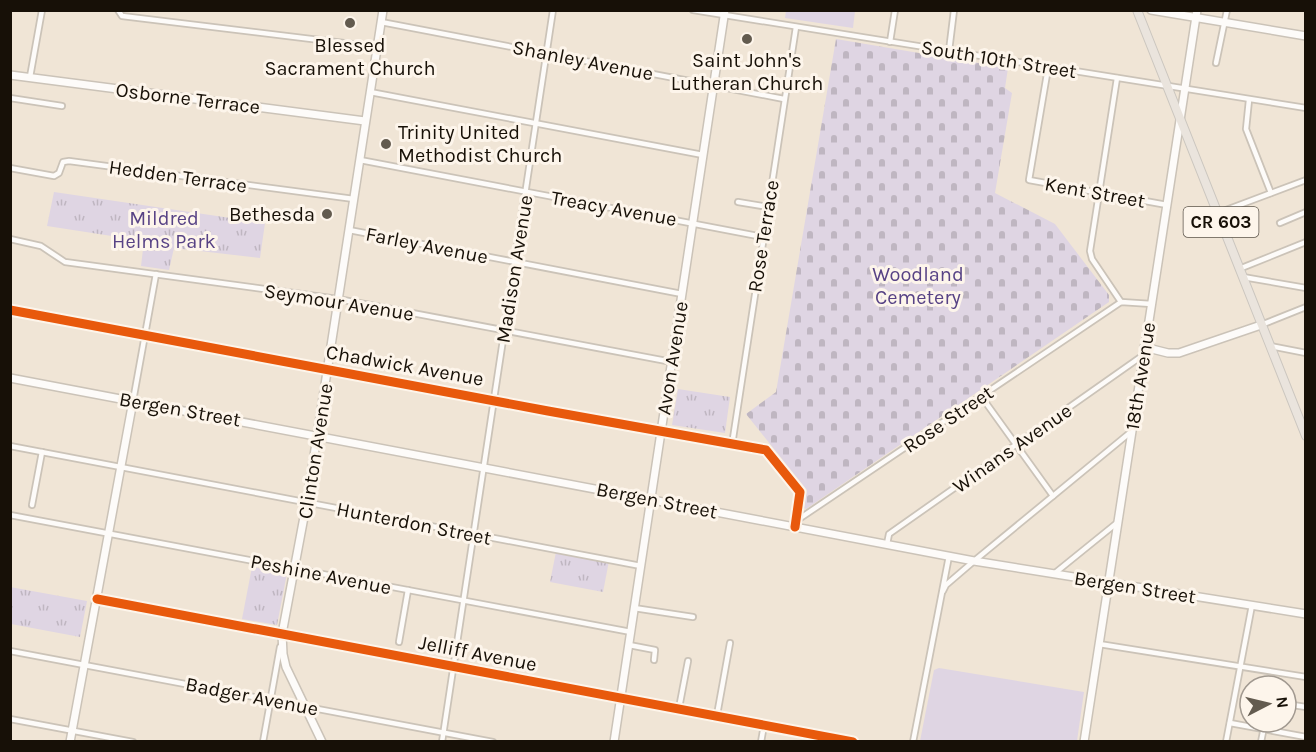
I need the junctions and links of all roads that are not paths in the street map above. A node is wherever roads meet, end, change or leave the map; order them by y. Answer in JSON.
{"nodes":[{"id":1,"x":42,"y":10,"type":"edge"},
{"id":2,"x":383,"y":10,"type":"edge"},
{"id":3,"x":553,"y":10,"type":"edge"},
{"id":4,"x":693,"y":10,"type":"edge"},
{"id":5,"x":895,"y":10,"type":"edge"},
{"id":6,"x":954,"y":10,"type":"edge"},
{"id":7,"x":1137,"y":10,"type":"edge"},
{"id":8,"x":1151,"y":10,"type":"edge"},
{"id":9,"x":1227,"y":10,"type":"edge"},
{"id":10,"x":119,"y":12,"type":"edge"},
{"id":11,"x":724,"y":13,"type":"edge"},
{"id":12,"x":1196,"y":14,"type":"edge"},
{"id":13,"x":381,"y":22,"type":"junction"},
{"id":14,"x":1225,"y":22,"type":"junction"},
{"id":15,"x":796,"y":27,"type":"junction"},
{"id":16,"x":1305,"y":36,"type":"edge"},
{"id":17,"x":890,"y":42,"type":"junction"},
{"id":18,"x":377,"y":47,"type":"junction"},
{"id":19,"x":949,"y":51,"type":"junction"},
{"id":20,"x":547,"y":54,"type":"junction"},
{"id":21,"x":1216,"y":63,"type":"dead end"},
{"id":22,"x":1048,"y":68,"type":"junction"},
{"id":23,"x":10,"y":75,"type":"edge"},
{"id":24,"x":30,"y":77,"type":"junction"},
{"id":25,"x":1117,"y":78,"type":"junction"},
{"id":26,"x":713,"y":85,"type":"junction"},
{"id":27,"x":1168,"y":86,"type":"junction"},
{"id":28,"x":1184,"y":89,"type":"junction"},
{"id":29,"x":370,"y":92,"type":"junction"},
{"id":30,"x":10,"y":98,"type":"edge"},
{"id":31,"x":784,"y":99,"type":"junction"},
{"id":32,"x":1249,"y":100,"type":"junction"},
{"id":33,"x":63,"y":106,"type":"dead end"},
{"id":34,"x":1305,"y":108,"type":"edge"},
{"id":35,"x":1180,"y":118,"type":"junction"},
{"id":36,"x":365,"y":121,"type":"junction"},
{"id":37,"x":536,"y":124,"type":"junction"},
{"id":38,"x":703,"y":155,"type":"junction"},
{"id":39,"x":360,"y":160,"type":"junction"},
{"id":40,"x":10,"y":168,"type":"edge"},
{"id":41,"x":1305,"y":180,"type":"edge"},
{"id":42,"x":526,"y":192,"type":"junction"},
{"id":43,"x":1100,"y":193,"type":"junction"},
{"id":44,"x":1271,"y":193,"type":"junction"},
{"id":45,"x":354,"y":199,"type":"junction"},
{"id":46,"x":738,"y":202,"type":"dead end"},
{"id":47,"x":1167,"y":205,"type":"junction"},
{"id":48,"x":768,"y":207,"type":"junction"},
{"id":49,"x":1305,"y":212,"type":"edge"},
{"id":50,"x":1218,"y":213,"type":"junction"},
{"id":51,"x":692,"y":223,"type":"junction"},
{"id":52,"x":1280,"y":223,"type":"dead end"},
{"id":53,"x":349,"y":230,"type":"junction"},
{"id":54,"x":763,"y":237,"type":"junction"},
{"id":55,"x":10,"y":239,"type":"edge"},
{"id":56,"x":1305,"y":242,"type":"edge"},
{"id":57,"x":515,"y":261,"type":"junction"},
{"id":58,"x":1239,"y":269,"type":"junction"},
{"id":59,"x":156,"y":274,"type":"junction"},
{"id":60,"x":1242,"y":277,"type":"junction"},
{"id":61,"x":1305,"y":288,"type":"edge"},
{"id":62,"x":682,"y":294,"type":"junction"},
{"id":63,"x":338,"y":300,"type":"junction"},
{"id":64,"x":1121,"y":302,"type":"junction"},
{"id":65,"x":1152,"y":304,"type":"junction"},
{"id":66,"x":1305,"y":307,"type":"edge"},
{"id":67,"x":10,"y":310,"type":"edge"},
{"id":68,"x":1261,"y":325,"type":"junction"},
{"id":69,"x":504,"y":330,"type":"junction"},
{"id":70,"x":145,"y":334,"type":"junction"},
{"id":71,"x":1269,"y":346,"type":"junction"},
{"id":72,"x":1144,"y":347,"type":"junction"},
{"id":73,"x":1305,"y":353,"type":"edge"},
{"id":74,"x":1142,"y":356,"type":"junction"},
{"id":75,"x":672,"y":362,"type":"junction"},
{"id":76,"x":327,"y":369,"type":"junction"},
{"id":77,"x":10,"y":378,"type":"edge"},
{"id":78,"x":981,"y":396,"type":"junction"},
{"id":79,"x":493,"y":400,"type":"junction"},
{"id":80,"x":133,"y":401,"type":"junction"},
{"id":81,"x":1301,"y":415,"type":"edge"},
{"id":82,"x":1132,"y":431,"type":"junction"},
{"id":83,"x":661,"y":432,"type":"junction"},
{"id":84,"x":317,"y":435,"type":"junction"},
{"id":85,"x":1305,"y":436,"type":"edge"},
{"id":86,"x":732,"y":445,"type":"junction"},
{"id":87,"x":10,"y":446,"type":"edge"},
{"id":88,"x":1015,"y":446,"type":"junction"},
{"id":89,"x":42,"y":452,"type":"junction"},
{"id":90,"x":484,"y":466,"type":"junction"},
{"id":91,"x":121,"y":467,"type":"junction"},
{"id":92,"x":1053,"y":496,"type":"junction"},
{"id":93,"x":651,"y":498,"type":"junction"},
{"id":94,"x":307,"y":501,"type":"junction"},
{"id":95,"x":32,"y":505,"type":"dead end"},
{"id":96,"x":10,"y":515,"type":"edge"},
{"id":97,"x":1118,"y":522,"type":"junction"},
{"id":98,"x":796,"y":524,"type":"junction"},
{"id":99,"x":108,"y":533,"type":"junction"},
{"id":100,"x":473,"y":534,"type":"junction"},
{"id":101,"x":887,"y":544,"type":"junction"},
{"id":102,"x":949,"y":556,"type":"junction"},
{"id":103,"x":974,"y":561,"type":"junction"},
{"id":104,"x":641,"y":566,"type":"junction"},
{"id":105,"x":296,"y":568,"type":"junction"},
{"id":106,"x":1055,"y":573,"type":"junction"},
{"id":107,"x":1109,"y":582,"type":"junction"},
{"id":108,"x":408,"y":591,"type":"junction"},
{"id":109,"x":943,"y":591,"type":"junction"},
{"id":110,"x":97,"y":599,"type":"junction"},
{"id":111,"x":462,"y":601,"type":"junction"},
{"id":112,"x":1252,"y":605,"type":"junction"},
{"id":113,"x":634,"y":608,"type":"junction"},
{"id":114,"x":1305,"y":614,"type":"edge"},
{"id":115,"x":693,"y":617,"type":"dead end"},
{"id":116,"x":631,"y":632,"type":"junction"},
{"id":117,"x":282,"y":634,"type":"junction"},
{"id":118,"x":399,"y":642,"type":"dead end"},
{"id":119,"x":730,"y":643,"type":"dead end"},
{"id":120,"x":1099,"y":644,"type":"junction"},
{"id":121,"x":629,"y":645,"type":"junction"},
{"id":122,"x":10,"y":651,"type":"edge"},
{"id":123,"x":654,"y":660,"type":"dead end"},
{"id":124,"x":688,"y":661,"type":"dead end"},
{"id":125,"x":85,"y":665,"type":"junction"},
{"id":126,"x":1241,"y":666,"type":"junction"},
{"id":127,"x":452,"y":667,"type":"junction"},
{"id":128,"x":1305,"y":677,"type":"edge"},
{"id":129,"x":621,"y":698,"type":"junction"},
{"id":130,"x":270,"y":700,"type":"junction"},
{"id":131,"x":304,"y":706,"type":"junction"},
{"id":132,"x":679,"y":708,"type":"junction"},
{"id":133,"x":717,"y":715,"type":"junction"},
{"id":134,"x":10,"y":719,"type":"edge"},
{"id":135,"x":1230,"y":723,"type":"junction"},
{"id":136,"x":1238,"y":724,"type":"edge"},
{"id":137,"x":764,"y":725,"type":"junction"},
{"id":138,"x":72,"y":730,"type":"junction"},
{"id":139,"x":443,"y":732,"type":"junction"},
{"id":140,"x":1289,"y":734,"type":"edge"},
{"id":141,"x":1305,"y":737,"type":"edge"},
{"id":142,"x":70,"y":741,"type":"edge"},
{"id":143,"x":133,"y":741,"type":"edge"},
{"id":144,"x":263,"y":741,"type":"edge"},
{"id":145,"x":322,"y":741,"type":"edge"},
{"id":146,"x":442,"y":741,"type":"edge"},
{"id":147,"x":493,"y":741,"type":"edge"},
{"id":148,"x":614,"y":741,"type":"edge"},
{"id":149,"x":761,"y":741,"type":"edge"},
{"id":150,"x":853,"y":741,"type":"edge"},
{"id":151,"x":913,"y":741,"type":"edge"},
{"id":152,"x":1084,"y":741,"type":"edge"},
{"id":153,"x":1227,"y":741,"type":"edge"}],
"edges":[{"from":1,"to":24,"type":"street"},
{"from":2,"to":13,"type":"main road","name":"Clinton Avenue"},
{"from":3,"to":20,"type":"street","name":"Madison Avenue"},
{"from":4,"to":11,"type":"street","name":"South 10th Street"},
{"from":5,"to":17,"type":"street"},
{"from":6,"to":19,"type":"street"},
{"from":7,"to":27,"type":"main road","number":"CR 603"},
{"from":8,"to":12,"type":"main road"},
{"from":9,"to":14,"type":"street"},
{"from":10,"to":18,"type":"street"},
{"from":11,"to":15,"type":"street","name":"South 10th Street"},
{"from":11,"to":26,"type":"main road","name":"Avon Avenue"},
{"from":12,"to":14,"type":"main road"},
{"from":12,"to":28,"type":"main road","name":"18th Avenue"},
{"from":13,"to":18,"type":"main road","name":"Clinton Avenue"},
{"from":13,"to":20,"type":"street","name":"Shanley Avenue"},
{"from":14,"to":16,"type":"main road"},
{"from":14,"to":21,"type":"street"},
{"from":15,"to":17,"type":"street","name":"South 10th Street"},
{"from":15,"to":31,"type":"street","name":"Rose Terrace"},
{"from":17,"to":19,"type":"street","name":"South 10th Street"},
{"from":18,"to":29,"type":"main road","name":"Clinton Avenue"},
{"from":19,"to":22,"type":"street","name":"South 10th Street"},
{"from":20,"to":26,"type":"street","name":"Shanley Avenue"},
{"from":20,"to":37,"type":"street","name":"Madison Avenue"},
{"from":22,"to":25,"type":"street","name":"South 10th Street"},
{"from":22,"to":43,"type":"street","name":"Kent Street"},
{"from":23,"to":24,"type":"main road","name":"Osborne Terrace"},
{"from":24,"to":36,"type":"main road","name":"Osborne Terrace"},
{"from":25,"to":27,"type":"street","name":"South 10th Street"},
{"from":25,"to":43,"type":"street"},
{"from":26,"to":31,"type":"street","name":"Shanley Avenue"},
{"from":26,"to":38,"type":"main road","name":"Avon Avenue"},
{"from":27,"to":28,"type":"street","name":"South 10th Street"},
{"from":27,"to":35,"type":"main road","number":"CR 603"},
{"from":28,"to":32,"type":"street","name":"South 10th Street"},
{"from":28,"to":35,"type":"main road","name":"18th Avenue"},
{"from":29,"to":36,"type":"main road","name":"Clinton Avenue"},
{"from":29,"to":37,"type":"street"},
{"from":30,"to":33,"type":"street"},
{"from":31,"to":48,"type":"street","name":"Rose Terrace"},
{"from":32,"to":34,"type":"street","name":"South 10th Street"},
{"from":32,"to":44,"type":"street"},
{"from":35,"to":47,"type":"main road","name":"18th Avenue"},
{"from":35,"to":50,"type":"main road","number":"CR 603"},
{"from":36,"to":39,"type":"main road","name":"Clinton Avenue"},
{"from":37,"to":38,"type":"street"},
{"from":37,"to":42,"type":"street","name":"Madison Avenue"},
{"from":38,"to":51,"type":"main road","name":"Avon Avenue"},
{"from":39,"to":42,"type":"street","name":"Treacy Avenue"},
{"from":39,"to":45,"type":"main road","name":"Clinton Avenue"},
{"from":40,"to":45,"type":"street","name":"Hedden Terrace"},
{"from":41,"to":44,"type":"street"},
{"from":42,"to":51,"type":"street","name":"Treacy Avenue"},
{"from":42,"to":57,"type":"street","name":"Madison Avenue"},
{"from":43,"to":47,"type":"street","name":"Kent Street"},
{"from":43,"to":64,"type":"street"},
{"from":44,"to":50,"type":"street"},
{"from":45,"to":53,"type":"main road","name":"Clinton Avenue"},
{"from":46,"to":48,"type":"street"},
{"from":47,"to":65,"type":"main road","name":"18th Avenue"},
{"from":48,"to":54,"type":"street","name":"Rose Terrace"},
{"from":49,"to":52,"type":"street"},
{"from":50,"to":58,"type":"main road","number":"CR 603"},
{"from":51,"to":54,"type":"street","name":"Treacy Avenue"},
{"from":51,"to":62,"type":"main road","name":"Avon Avenue"},
{"from":53,"to":57,"type":"street","name":"Farley Avenue"},
{"from":53,"to":63,"type":"main road","name":"Clinton Avenue"},
{"from":54,"to":86,"type":"street","name":"Rose Terrace"},
{"from":55,"to":59,"type":"street","name":"Seymour Avenue"},
{"from":56,"to":58,"type":"street"},
{"from":57,"to":62,"type":"street","name":"Farley Avenue"},
{"from":57,"to":69,"type":"street","name":"Madison Avenue"},
{"from":58,"to":60,"type":"main road","number":"CR 603"},
{"from":59,"to":63,"type":"street","name":"Seymour Avenue"},
{"from":59,"to":70,"type":"street"},
{"from":60,"to":61,"type":"street"},
{"from":60,"to":68,"type":"main road","number":"CR 603"},
{"from":62,"to":75,"type":"main road","name":"Avon Avenue"},
{"from":63,"to":69,"type":"street","name":"Seymour Avenue"},
{"from":63,"to":76,"type":"main road","name":"Clinton Avenue"},
{"from":64,"to":65,"type":"street"},
{"from":64,"to":78,"type":"street","name":"Rose Street"},
{"from":65,"to":72,"type":"main road","name":"18th Avenue"},
{"from":66,"to":68,"type":"street"},
{"from":67,"to":70,"type":"street","name":"Chadwick Avenue"},
{"from":68,"to":71,"type":"main road","number":"CR 603"},
{"from":68,"to":72,"type":"main road"},
{"from":69,"to":75,"type":"street","name":"Seymour Avenue"},
{"from":69,"to":79,"type":"street","name":"Madison Avenue"},
{"from":70,"to":76,"type":"street","name":"Chadwick Avenue"},
{"from":70,"to":80,"type":"street"},
{"from":71,"to":73,"type":"street"},
{"from":71,"to":81,"type":"main road","number":"CR 603"},
{"from":72,"to":74,"type":"main road","name":"18th Avenue"},
{"from":74,"to":82,"type":"main road","name":"18th Avenue"},
{"from":74,"to":88,"type":"street","name":"Winans Avenue"},
{"from":75,"to":83,"type":"main road","name":"Avon Avenue"},
{"from":76,"to":79,"type":"street","name":"Chadwick Avenue"},
{"from":76,"to":84,"type":"main road","name":"Clinton Avenue"},
{"from":77,"to":80,"type":"main road","name":"Bergen Street"},
{"from":78,"to":88,"type":"street"},
{"from":78,"to":98,"type":"street","name":"Rose Street"},
{"from":79,"to":83,"type":"street","name":"Chadwick Avenue"},
{"from":79,"to":90,"type":"street","name":"Madison Avenue"},
{"from":80,"to":84,"type":"main road","name":"Bergen Street"},
{"from":80,"to":91,"type":"main road"},
{"from":81,"to":85,"type":"main road","number":"CR 603"},
{"from":82,"to":92,"type":"street"},
{"from":82,"to":97,"type":"main road","name":"18th Avenue"},
{"from":83,"to":86,"type":"street","name":"Chadwick Avenue"},
{"from":83,"to":93,"type":"main road","name":"Avon Avenue"},
{"from":84,"to":90,"type":"main road","name":"Bergen Street"},
{"from":84,"to":94,"type":"main road","name":"Clinton Avenue"},
{"from":86,"to":98,"type":"street","name":"Chadwick Avenue"},
{"from":87,"to":89,"type":"street","name":"Hunterdon Street"},
{"from":88,"to":92,"type":"street"},
{"from":88,"to":101,"type":"street","name":"Winans Avenue"},
{"from":89,"to":91,"type":"street","name":"Hunterdon Street"},
{"from":89,"to":95,"type":"street"},
{"from":90,"to":93,"type":"main road","name":"Bergen Street"},
{"from":90,"to":100,"type":"street","name":"Madison Avenue"},
{"from":91,"to":94,"type":"street","name":"Hunterdon Street"},
{"from":91,"to":99,"type":"main road"},
{"from":92,"to":103,"type":"street"},
{"from":93,"to":98,"type":"main road","name":"Bergen Street"},
{"from":93,"to":104,"type":"main road","name":"Avon Avenue"},
{"from":94,"to":100,"type":"street","name":"Hunterdon Street"},
{"from":94,"to":105,"type":"main road","name":"Clinton Avenue"},
{"from":96,"to":99,"type":"street","name":"Peshine Avenue"},
{"from":97,"to":106,"type":"street"},
{"from":97,"to":107,"type":"main road","name":"18th Avenue"},
{"from":98,"to":101,"type":"main road","name":"Bergen Street"},
{"from":99,"to":105,"type":"street","name":"Peshine Avenue"},
{"from":99,"to":110,"type":"main road"},
{"from":100,"to":104,"type":"street","name":"Hunterdon Street"},
{"from":100,"to":111,"type":"street","name":"Madison Avenue"},
{"from":101,"to":102,"type":"main road","name":"Bergen Street"},
{"from":102,"to":103,"type":"main road","name":"Bergen Street"},
{"from":102,"to":109,"type":"street"},
{"from":103,"to":106,"type":"main road","name":"Bergen Street"},
{"from":103,"to":109,"type":"street"},
{"from":104,"to":113,"type":"main road","name":"Avon Avenue"},
{"from":105,"to":108,"type":"street","name":"Peshine Avenue"},
{"from":105,"to":117,"type":"main road","name":"Clinton Avenue"},
{"from":106,"to":107,"type":"main road","name":"Bergen Street"},
{"from":107,"to":112,"type":"main road","name":"Bergen Street"},
{"from":107,"to":120,"type":"main road","name":"18th Avenue"},
{"from":108,"to":111,"type":"street","name":"Peshine Avenue"},
{"from":108,"to":118,"type":"street"},
{"from":109,"to":151,"type":"street"},
{"from":110,"to":117,"type":"street","name":"Jelliff Avenue"},
{"from":110,"to":125,"type":"main road"},
{"from":111,"to":116,"type":"street","name":"Peshine Avenue"},
{"from":111,"to":127,"type":"street","name":"Madison Avenue"},
{"from":112,"to":114,"type":"main road","name":"Bergen Street"},
{"from":112,"to":126,"type":"street"},
{"from":113,"to":115,"type":"street"},
{"from":113,"to":116,"type":"main road","name":"Avon Avenue"},
{"from":116,"to":121,"type":"main road","name":"Avon Avenue"},
{"from":117,"to":127,"type":"street","name":"Jelliff Avenue"},
{"from":117,"to":130,"type":"street"},
{"from":117,"to":131,"type":"main road","name":"Clinton Avenue"},
{"from":119,"to":133,"type":"street"},
{"from":120,"to":126,"type":"street"},
{"from":120,"to":152,"type":"main road","name":"18th Avenue"},
{"from":121,"to":123,"type":"street"},
{"from":121,"to":129,"type":"main road","name":"Avon Avenue"},
{"from":122,"to":125,"type":"street","name":"Badger Avenue"},
{"from":124,"to":132,"type":"street"},
{"from":125,"to":130,"type":"street","name":"Badger Avenue"},
{"from":125,"to":138,"type":"main road"},
{"from":126,"to":128,"type":"street"},
{"from":126,"to":135,"type":"street"},
{"from":127,"to":129,"type":"street","name":"Jelliff Avenue"},
{"from":127,"to":139,"type":"street","name":"Madison Avenue"},
{"from":129,"to":132,"type":"street","name":"Jelliff Avenue"},
{"from":129,"to":148,"type":"main road","name":"Avon Avenue"},
{"from":130,"to":131,"type":"street","name":"Badger Avenue"},
{"from":130,"to":144,"type":"street"},
{"from":131,"to":139,"type":"street","name":"Badger Avenue"},
{"from":131,"to":145,"type":"main road","name":"Clinton Avenue"},
{"from":132,"to":133,"type":"street","name":"Jelliff Avenue"},
{"from":133,"to":137,"type":"street","name":"Jelliff Avenue"},
{"from":134,"to":138,"type":"street"},
{"from":135,"to":136,"type":"street"},
{"from":135,"to":153,"type":"street"},
{"from":137,"to":149,"type":"street"},
{"from":137,"to":150,"type":"street","name":"Jelliff Avenue"},
{"from":138,"to":142,"type":"main road"},
{"from":138,"to":143,"type":"street"},
{"from":139,"to":146,"type":"street","name":"Madison Avenue"},
{"from":139,"to":147,"type":"street","name":"Badger Avenue"},
{"from":140,"to":141,"type":"street"}]}
